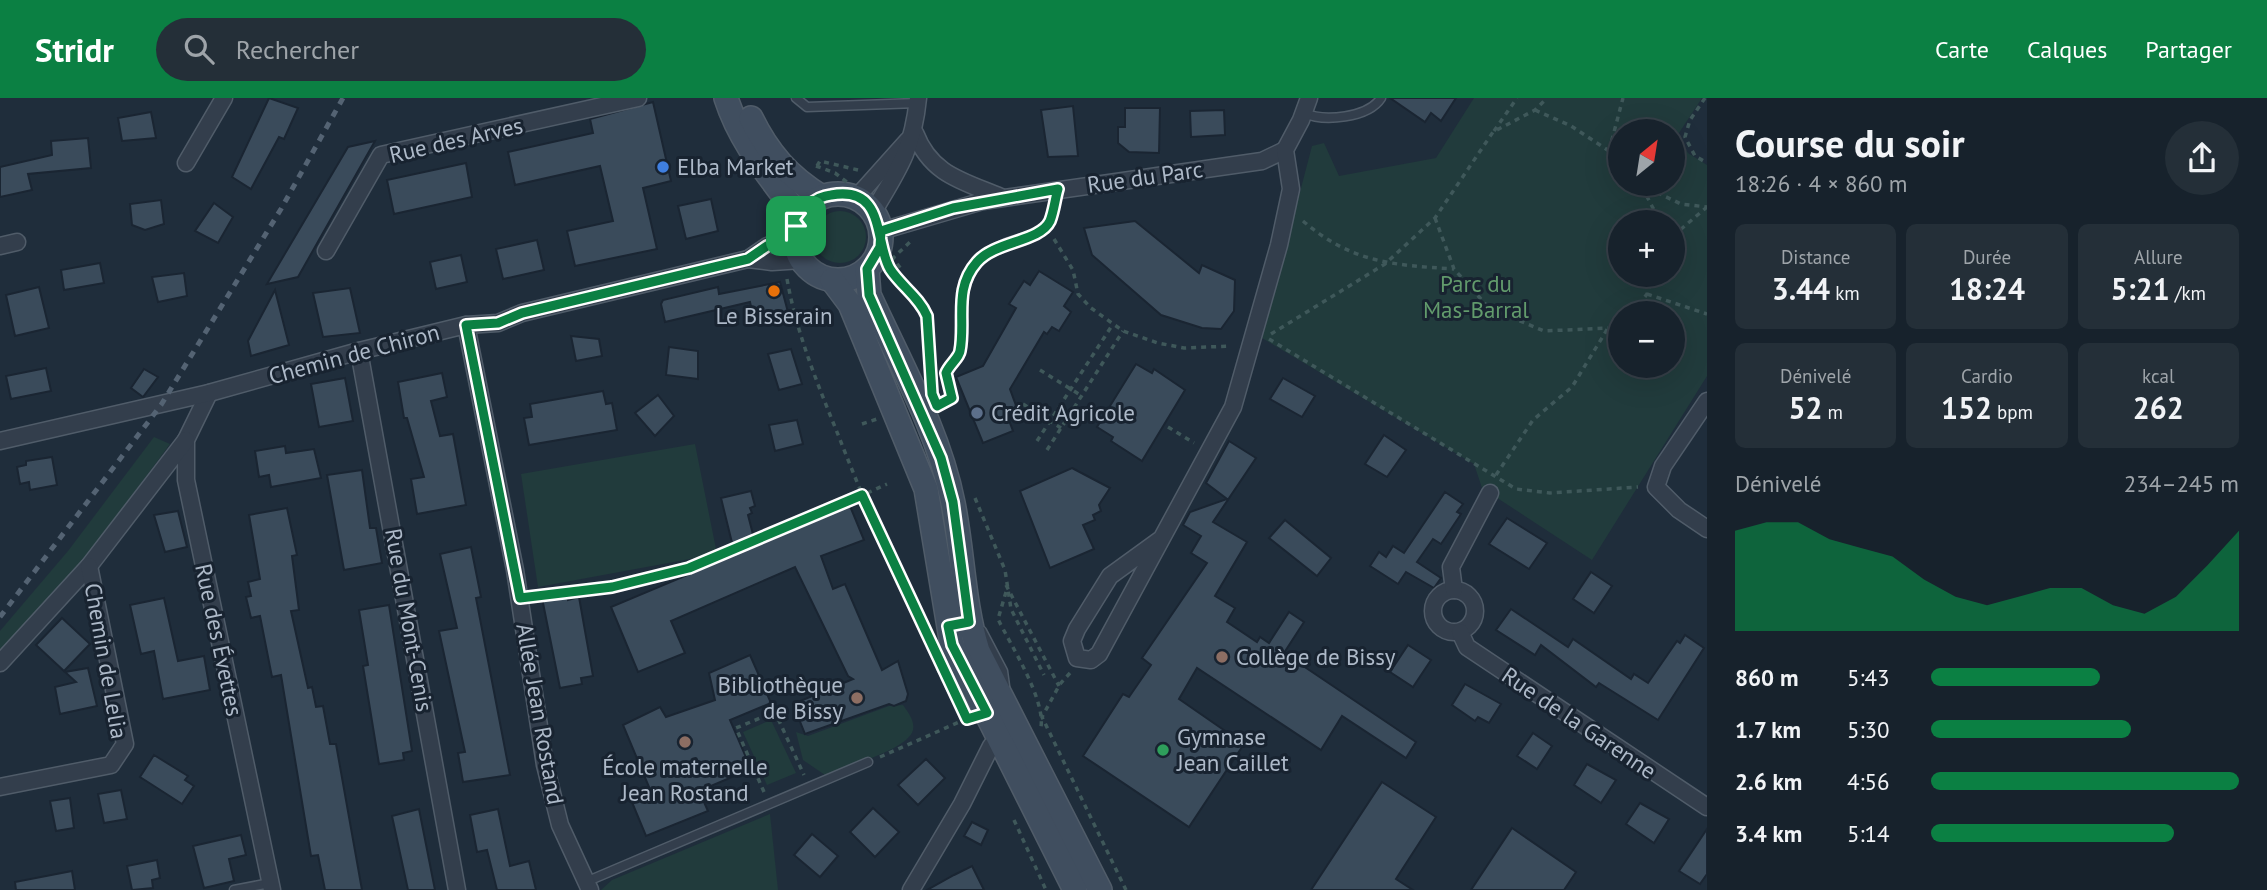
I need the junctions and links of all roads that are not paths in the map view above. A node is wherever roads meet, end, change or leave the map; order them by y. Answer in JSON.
{"nodes":[{"id":1,"x":224,"y":98,"type":"edge"},
{"id":2,"x":638,"y":98,"type":"edge"},
{"id":3,"x":726,"y":98,"type":"edge"},
{"id":4,"x":734,"y":98,"type":"edge"},
{"id":5,"x":743,"y":98,"type":"edge"},
{"id":6,"x":796,"y":98,"type":"edge"},
{"id":7,"x":1381,"y":98,"type":"edge"},
{"id":8,"x":918,"y":100,"type":"edge"},
{"id":9,"x":1306,"y":106,"type":"edge"},
{"id":10,"x":915,"y":133,"type":"junction"},
{"id":11,"x":1285,"y":150,"type":"junction"},
{"id":12,"x":772,"y":155,"type":"junction"},
{"id":13,"x":186,"y":163,"type":"dead end"},
{"id":14,"x":1058,"y":189,"type":"junction"},
{"id":15,"x":822,"y":197,"type":"junction"},
{"id":16,"x":1002,"y":198,"type":"junction"},
{"id":17,"x":873,"y":222,"type":"junction"},
{"id":18,"x":797,"y":226,"type":"junction"},
{"id":19,"x":17,"y":242,"type":"dead end"},
{"id":20,"x":0,"y":246,"type":"edge"},
{"id":21,"x":326,"y":251,"type":"dead end"},
{"id":22,"x":748,"y":259,"type":"junction"},
{"id":23,"x":802,"y":260,"type":"junction"},
{"id":24,"x":867,"y":269,"type":"junction"},
{"id":25,"x":832,"y":280,"type":"junction"},
{"id":26,"x":466,"y":325,"type":"junction"},
{"id":27,"x":359,"y":351,"type":"junction"},
{"id":28,"x":960,"y":353,"type":"road end"},
{"id":29,"x":209,"y":393,"type":"junction"},
{"id":30,"x":1707,"y":401,"type":"edge"},
{"id":31,"x":186,"y":440,"type":"junction"},
{"id":32,"x":0,"y":442,"type":"edge"},
{"id":33,"x":1490,"y":493,"type":"dead end"},
{"id":34,"x":1707,"y":529,"type":"edge"},
{"id":35,"x":1161,"y":540,"type":"junction"},
{"id":36,"x":89,"y":566,"type":"junction"},
{"id":37,"x":1454,"y":590,"type":"junction"},
{"id":38,"x":966,"y":598,"type":"junction"},
{"id":39,"x":959,"y":624,"type":"junction"},
{"id":40,"x":1460,"y":632,"type":"junction"},
{"id":41,"x":0,"y":663,"type":"edge"},
{"id":42,"x":985,"y":710,"type":"junction"},
{"id":43,"x":1010,"y":738,"type":"junction"},
{"id":44,"x":868,"y":762,"type":"road end"},
{"id":45,"x":0,"y":787,"type":"edge"},
{"id":46,"x":1707,"y":807,"type":"edge"},
{"id":47,"x":589,"y":886,"type":"edge"},
{"id":48,"x":271,"y":887,"type":"edge"},
{"id":49,"x":234,"y":890,"type":"edge"},
{"id":50,"x":457,"y":890,"type":"edge"},
{"id":51,"x":911,"y":890,"type":"edge"},
{"id":52,"x":1075,"y":890,"type":"edge"},
{"id":53,"x":1100,"y":890,"type":"edge"}],
"edges":[{"from":1,"to":13,"type":"street"},
{"from":2,"to":21,"type":"street","name":"Rue des Arves"},
{"from":3,"to":18,"type":"main road"},
{"from":4,"to":12,"type":"main road"},
{"from":5,"to":12,"type":"main road"},
{"from":6,"to":8,"type":"lane"},
{"from":7,"to":9,"type":"lane"},
{"from":8,"to":10,"type":"street"},
{"from":9,"to":11,"type":"street"},
{"from":10,"to":16,"type":"street"},
{"from":10,"to":17,"type":"street"},
{"from":10,"to":17,"type":"street"},
{"from":11,"to":14,"type":"street","name":"Rue du Parc"},
{"from":11,"to":35,"type":"street"},
{"from":12,"to":15,"type":"main road"},
{"from":14,"to":16,"type":"street","name":"Rue du Parc"},
{"from":14,"to":28,"type":"lane"},
{"from":15,"to":17,"type":"main road"},
{"from":15,"to":18,"type":"main road"},
{"from":16,"to":17,"type":"street","name":"Rue du Parc"},
{"from":17,"to":24,"type":"main road"},
{"from":18,"to":22,"type":"street","name":"Chemin de Chiron"},
{"from":18,"to":23,"type":"main road"},
{"from":19,"to":20,"type":"street"},
{"from":22,"to":23,"type":"street","name":"Chemin de Chiron"},
{"from":22,"to":26,"type":"street","name":"Chemin de Chiron"},
{"from":23,"to":25,"type":"main road"},
{"from":24,"to":25,"type":"main road"},
{"from":24,"to":38,"type":"main road"},
{"from":25,"to":39,"type":"main road"},
{"from":26,"to":27,"type":"street","name":"Chemin de Chiron"},
{"from":26,"to":47,"type":"street","name":"Allée Jean Rostand"},
{"from":27,"to":29,"type":"street","name":"Chemin de Chiron"},
{"from":27,"to":50,"type":"street","name":"Rue du Mont-Cenis"},
{"from":29,"to":31,"type":"street","name":"Rue des Évettes"},
{"from":29,"to":32,"type":"street","name":"Chemin de Chiron"},
{"from":30,"to":34,"type":"street"},
{"from":31,"to":36,"type":"street","name":"Chemin de Lelia"},
{"from":31,"to":48,"type":"street","name":"Rue des Évettes"},
{"from":33,"to":37,"type":"street"},
{"from":35,"to":35,"type":"street"},
{"from":36,"to":41,"type":"street","name":"Chemin de Lelia"},
{"from":36,"to":45,"type":"street","name":"Chemin de Lelia"},
{"from":37,"to":40,"type":"street"},
{"from":37,"to":40,"type":"street","name":"Rue de la Garenne"},
{"from":38,"to":39,"type":"main road"},
{"from":38,"to":42,"type":"lane"},
{"from":39,"to":42,"type":"main road"},
{"from":40,"to":46,"type":"street","name":"Rue de la Garenne"},
{"from":42,"to":43,"type":"main road"},
{"from":43,"to":51,"type":"street"},
{"from":43,"to":52,"type":"main road"},
{"from":43,"to":53,"type":"main road"},
{"from":44,"to":47,"type":"lane"},
{"from":48,"to":49,"type":"lane"}]}
